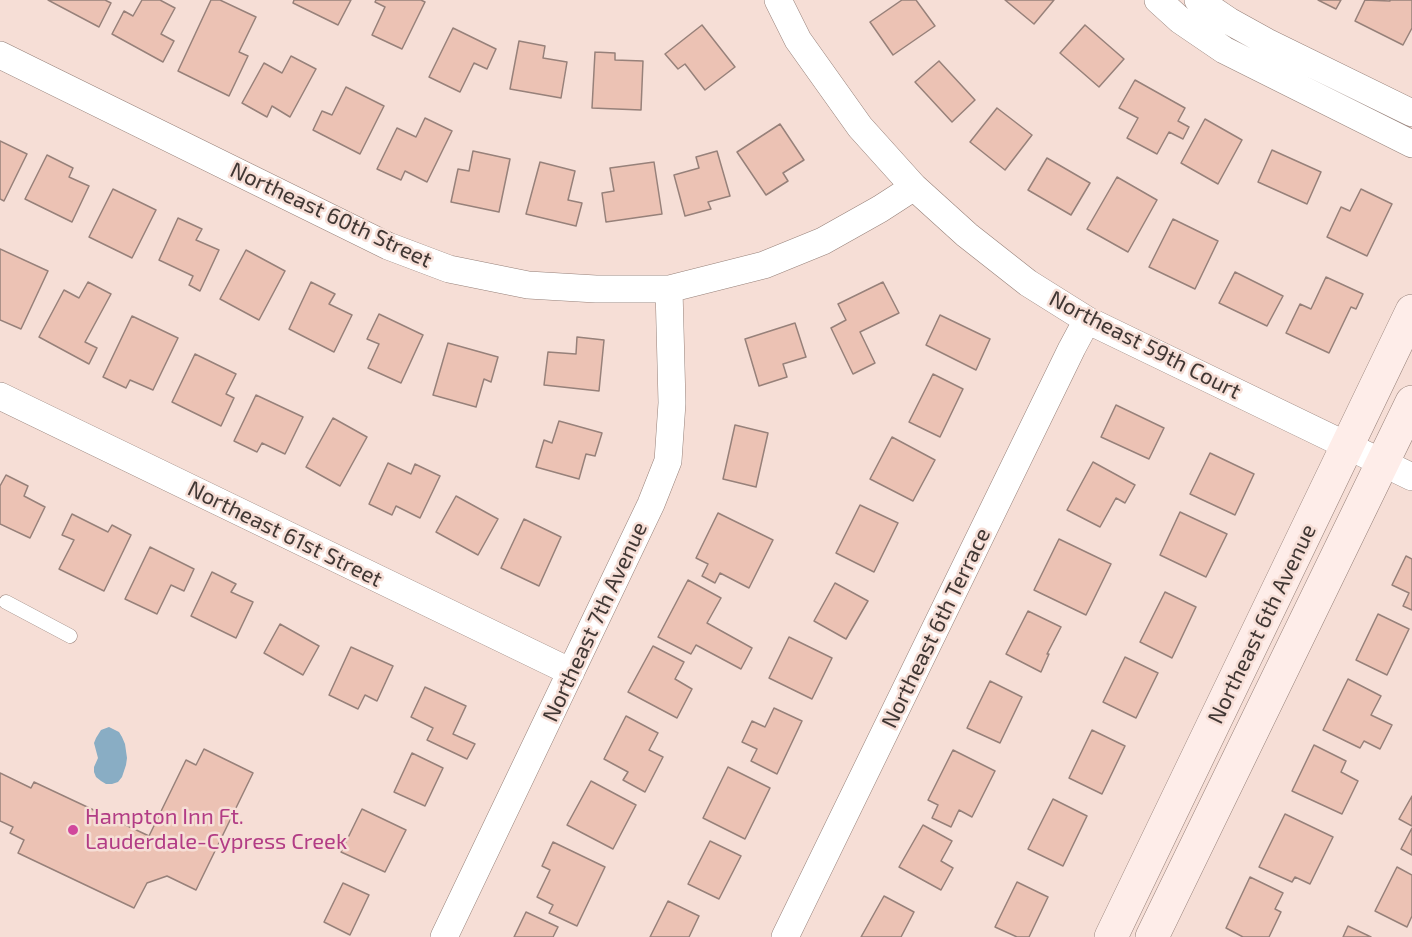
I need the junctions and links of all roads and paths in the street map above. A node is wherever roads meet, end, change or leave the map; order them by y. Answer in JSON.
{"nodes":[{"id":1,"x":778,"y":0,"type":"edge"},
{"id":2,"x":1158,"y":0,"type":"edge"},
{"id":3,"x":1198,"y":0,"type":"edge"},
{"id":4,"x":0,"y":55,"type":"edge"},
{"id":5,"x":1412,"y":113,"type":"edge"},
{"id":6,"x":1412,"y":144,"type":"edge"},
{"id":7,"x":914,"y":187,"type":"junction"},
{"id":8,"x":669,"y":289,"type":"junction"},
{"id":9,"x":1412,"y":311,"type":"edge"},
{"id":10,"x":1087,"y":320,"type":"junction"},
{"id":11,"x":0,"y":396,"type":"edge"},
{"id":12,"x":1412,"y":402,"type":"edge"},
{"id":13,"x":1348,"y":446,"type":"junction"},
{"id":14,"x":1383,"y":463,"type":"junction"},
{"id":15,"x":1412,"y":477,"type":"edge"},
{"id":16,"x":6,"y":602,"type":"dead end"},
{"id":17,"x":70,"y":636,"type":"dead end"},
{"id":18,"x":571,"y":672,"type":"junction"},
{"id":19,"x":444,"y":937,"type":"edge"},
{"id":20,"x":785,"y":937,"type":"edge"},
{"id":21,"x":1112,"y":937,"type":"edge"},
{"id":22,"x":1152,"y":937,"type":"edge"}],
"edges":[{"from":1,"to":7,"type":"street","name":"Northeast 59th Court"},
{"from":2,"to":6,"type":"street"},
{"from":3,"to":5,"type":"street"},
{"from":4,"to":8,"type":"street","name":"Northeast 60th Street"},
{"from":7,"to":8,"type":"street","name":"Northeast 60th Street"},
{"from":7,"to":10,"type":"street","name":"Northeast 59th Court"},
{"from":8,"to":18,"type":"street","name":"Northeast 7th Avenue"},
{"from":9,"to":13,"type":"street","name":"Northeast 6th Avenue"},
{"from":10,"to":13,"type":"street","name":"Northeast 59th Court"},
{"from":10,"to":20,"type":"street","name":"Northeast 6th Terrace"},
{"from":11,"to":18,"type":"street","name":"Northeast 61st Street"},
{"from":12,"to":14,"type":"street","name":"Northeast 6th Avenue"},
{"from":13,"to":14,"type":"street","name":"Northeast 59th Court"},
{"from":13,"to":21,"type":"street","name":"Northeast 6th Avenue"},
{"from":14,"to":15,"type":"street","name":"Northeast 59th Court"},
{"from":14,"to":22,"type":"street","name":"Northeast 6th Avenue"},
{"from":16,"to":17,"type":"lane"},
{"from":18,"to":19,"type":"street","name":"Northeast 7th Avenue"}]}
